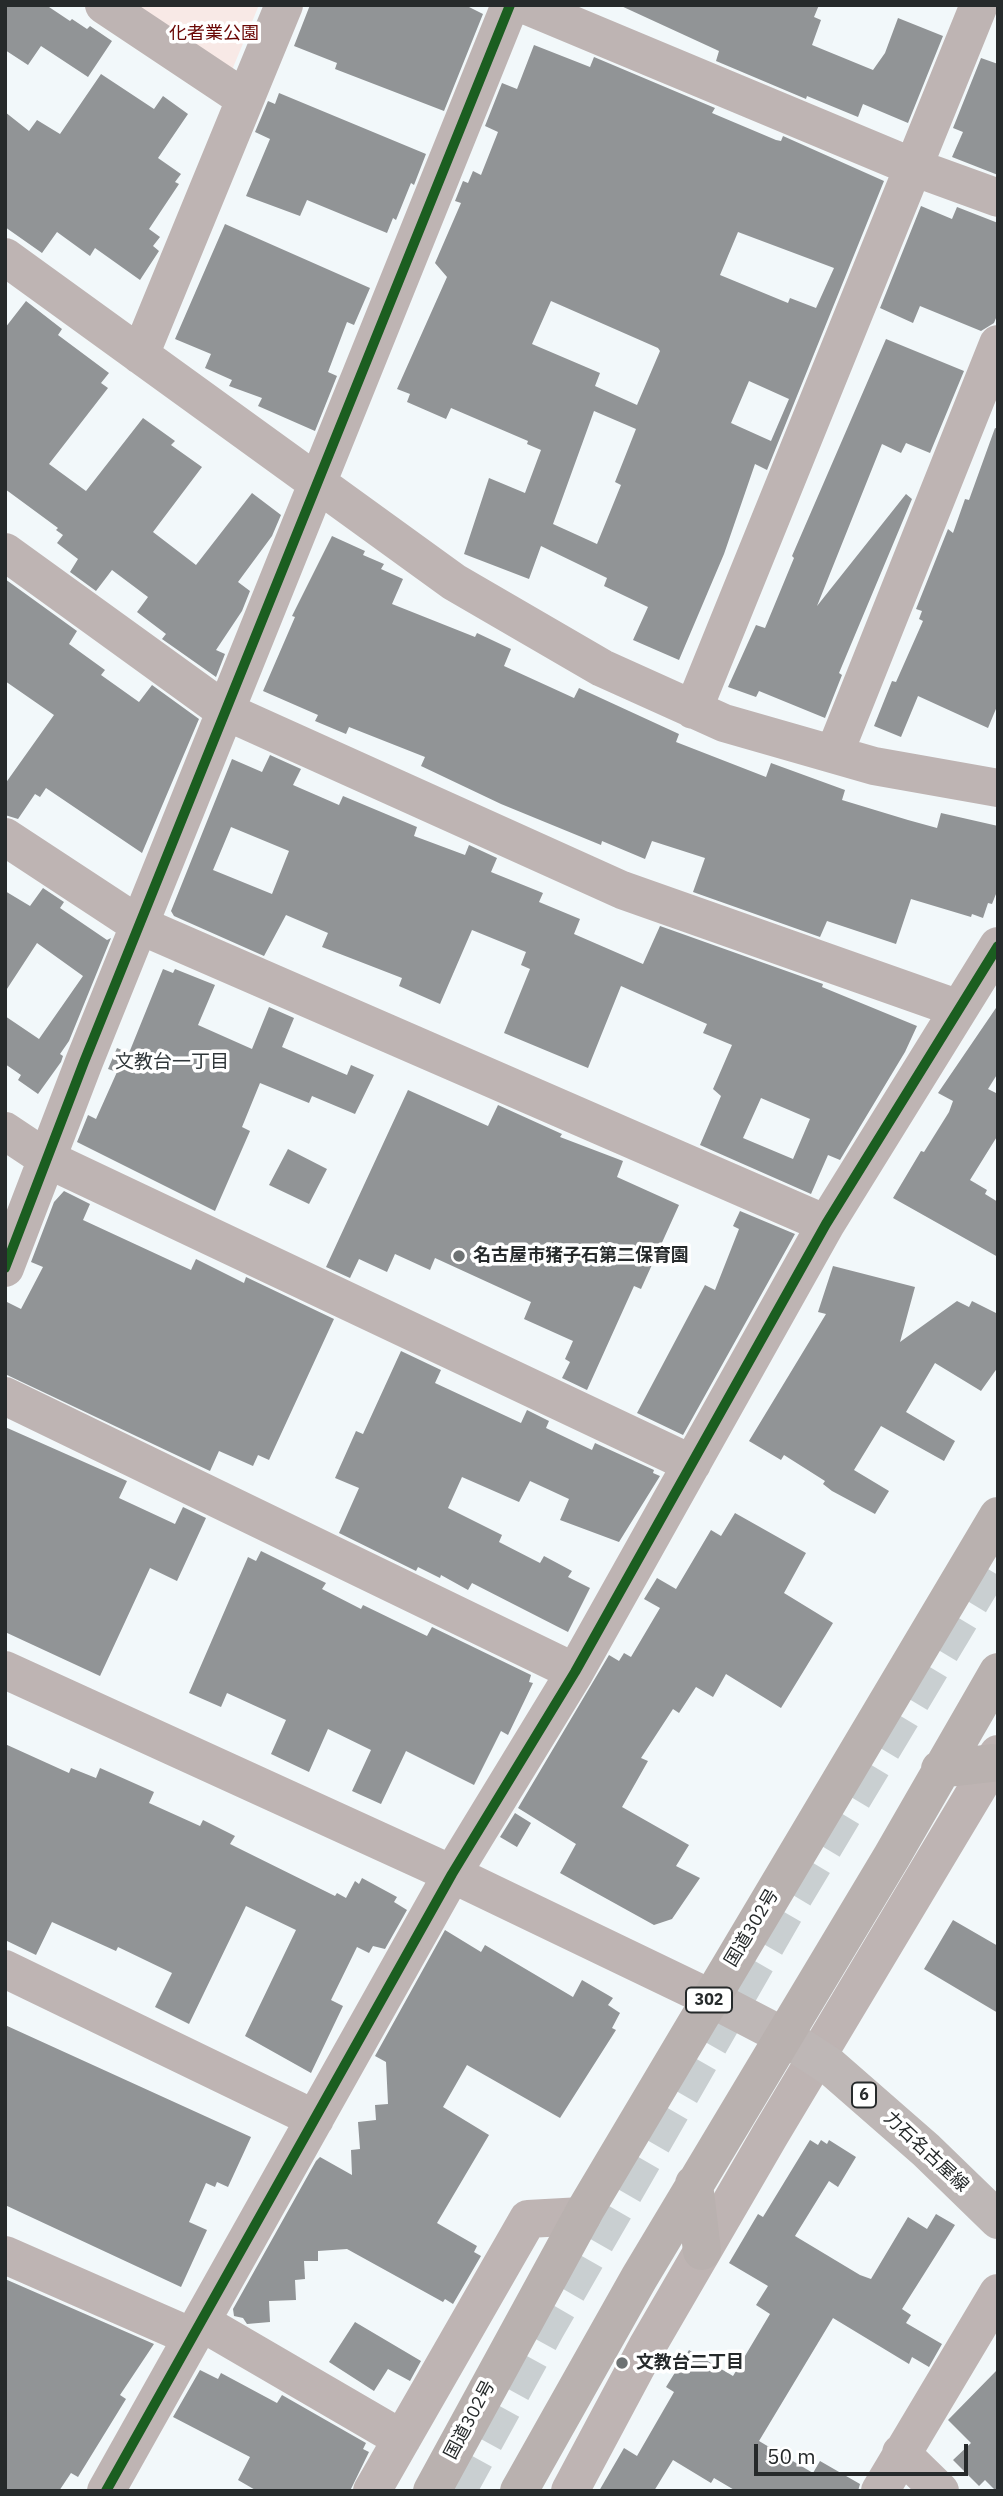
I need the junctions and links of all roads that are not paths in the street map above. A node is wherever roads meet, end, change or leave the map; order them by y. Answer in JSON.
{"nodes":[{"id":1,"x":104,"y":5,"type":"edge"},
{"id":2,"x":284,"y":5,"type":"edge"},
{"id":3,"x":510,"y":5,"type":"edge"},
{"id":4,"x":525,"y":5,"type":"edge"},
{"id":5,"x":979,"y":5,"type":"edge"},
{"id":6,"x":246,"y":99,"type":"junction"},
{"id":7,"x":913,"y":167,"type":"junction"},
{"id":8,"x":998,"y":198,"type":"edge"},
{"id":9,"x":5,"y":257,"type":"edge"},
{"id":10,"x":998,"y":344,"type":"edge"},
{"id":11,"x":140,"y":355,"type":"junction"},
{"id":12,"x":317,"y":483,"type":"junction"},
{"id":13,"x":5,"y":552,"type":"edge"},
{"id":14,"x":693,"y":709,"type":"junction"},
{"id":15,"x":225,"y":711,"type":"junction"},
{"id":16,"x":834,"y":754,"type":"junction"},
{"id":17,"x":998,"y":788,"type":"edge"},
{"id":18,"x":5,"y":837,"type":"edge"},
{"id":19,"x":139,"y":925,"type":"junction"},
{"id":20,"x":998,"y":946,"type":"edge"},
{"id":21,"x":959,"y":1009,"type":"junction"},
{"id":22,"x":5,"y":1131,"type":"edge"},
{"id":23,"x":47,"y":1159,"type":"junction"},
{"id":24,"x":826,"y":1224,"type":"junction"},
{"id":25,"x":5,"y":1268,"type":"edge"},
{"id":26,"x":5,"y":1396,"type":"edge"},
{"id":27,"x":692,"y":1464,"type":"junction"},
{"id":28,"x":998,"y":1517,"type":"edge"},
{"id":29,"x":5,"y":1670,"type":"edge"},
{"id":30,"x":575,"y":1672,"type":"junction"},
{"id":31,"x":998,"y":1672,"type":"edge"},
{"id":32,"x":995,"y":1758,"type":"edge"},
{"id":33,"x":940,"y":1769,"type":"junction"},
{"id":34,"x":453,"y":1874,"type":"junction"},
{"id":35,"x":5,"y":1969,"type":"edge"},
{"id":36,"x":710,"y":1998,"type":"junction"},
{"id":37,"x":800,"y":2047,"type":"junction"},
{"id":38,"x":315,"y":2119,"type":"junction"},
{"id":39,"x":694,"y":2184,"type":"junction"},
{"id":40,"x":582,"y":2216,"type":"junction"},
{"id":41,"x":998,"y":2220,"type":"edge"},
{"id":42,"x":702,"y":2251,"type":"junction"},
{"id":43,"x":5,"y":2255,"type":"edge"},
{"id":44,"x":998,"y":2292,"type":"edge"},
{"id":45,"x":197,"y":2330,"type":"junction"},
{"id":46,"x":402,"y":2439,"type":"junction"},
{"id":47,"x":901,"y":2453,"type":"junction"},
{"id":48,"x":106,"y":2491,"type":"edge"},
{"id":49,"x":372,"y":2491,"type":"edge"},
{"id":50,"x":432,"y":2491,"type":"edge"},
{"id":51,"x":519,"y":2491,"type":"edge"},
{"id":52,"x":569,"y":2491,"type":"edge"},
{"id":53,"x":880,"y":2491,"type":"edge"},
{"id":54,"x":940,"y":2491,"type":"edge"}],
"edges":[{"from":1,"to":6,"type":"street"},
{"from":2,"to":6,"type":"street"},
{"from":3,"to":12,"type":"street"},
{"from":4,"to":7,"type":"street"},
{"from":5,"to":7,"type":"street"},
{"from":6,"to":11,"type":"street"},
{"from":7,"to":8,"type":"street"},
{"from":7,"to":14,"type":"street"},
{"from":9,"to":11,"type":"street"},
{"from":10,"to":16,"type":"street"},
{"from":11,"to":12,"type":"street"},
{"from":12,"to":14,"type":"street"},
{"from":12,"to":15,"type":"street"},
{"from":13,"to":15,"type":"street"},
{"from":14,"to":16,"type":"street"},
{"from":15,"to":19,"type":"street"},
{"from":15,"to":21,"type":"street"},
{"from":16,"to":17,"type":"street"},
{"from":18,"to":19,"type":"street"},
{"from":19,"to":23,"type":"street"},
{"from":19,"to":24,"type":"street"},
{"from":20,"to":21,"type":"street"},
{"from":21,"to":24,"type":"street"},
{"from":22,"to":23,"type":"street"},
{"from":23,"to":25,"type":"street"},
{"from":23,"to":27,"type":"street"},
{"from":24,"to":27,"type":"street"},
{"from":26,"to":30,"type":"street"},
{"from":27,"to":30,"type":"street"},
{"from":28,"to":36,"type":"highway","name":"国道302号","number":"302"},
{"from":29,"to":34,"type":"street"},
{"from":30,"to":34,"type":"street"},
{"from":31,"to":33,"type":"highway"},
{"from":32,"to":33,"type":"highway"},
{"from":32,"to":37,"type":"street"},
{"from":33,"to":37,"type":"highway"},
{"from":34,"to":36,"type":"street"},
{"from":34,"to":38,"type":"street"},
{"from":35,"to":38,"type":"street"},
{"from":36,"to":37,"type":"main road","name":"力石名古屋線","number":"6"},
{"from":36,"to":40,"type":"highway","name":"国道302号","number":"302"},
{"from":37,"to":39,"type":"highway"},
{"from":37,"to":41,"type":"main road","name":"力石名古屋線","number":"6"},
{"from":37,"to":42,"type":"street"},
{"from":38,"to":45,"type":"street"},
{"from":39,"to":42,"type":"highway"},
{"from":39,"to":51,"type":"highway"},
{"from":40,"to":46,"type":"street"},
{"from":40,"to":50,"type":"highway","name":"国道302号","number":"302"},
{"from":42,"to":52,"type":"street"},
{"from":43,"to":45,"type":"street"},
{"from":44,"to":47,"type":"street"},
{"from":45,"to":46,"type":"street"},
{"from":45,"to":48,"type":"street"},
{"from":46,"to":49,"type":"street"},
{"from":47,"to":53,"type":"street"},
{"from":47,"to":54,"type":"street"}]}
